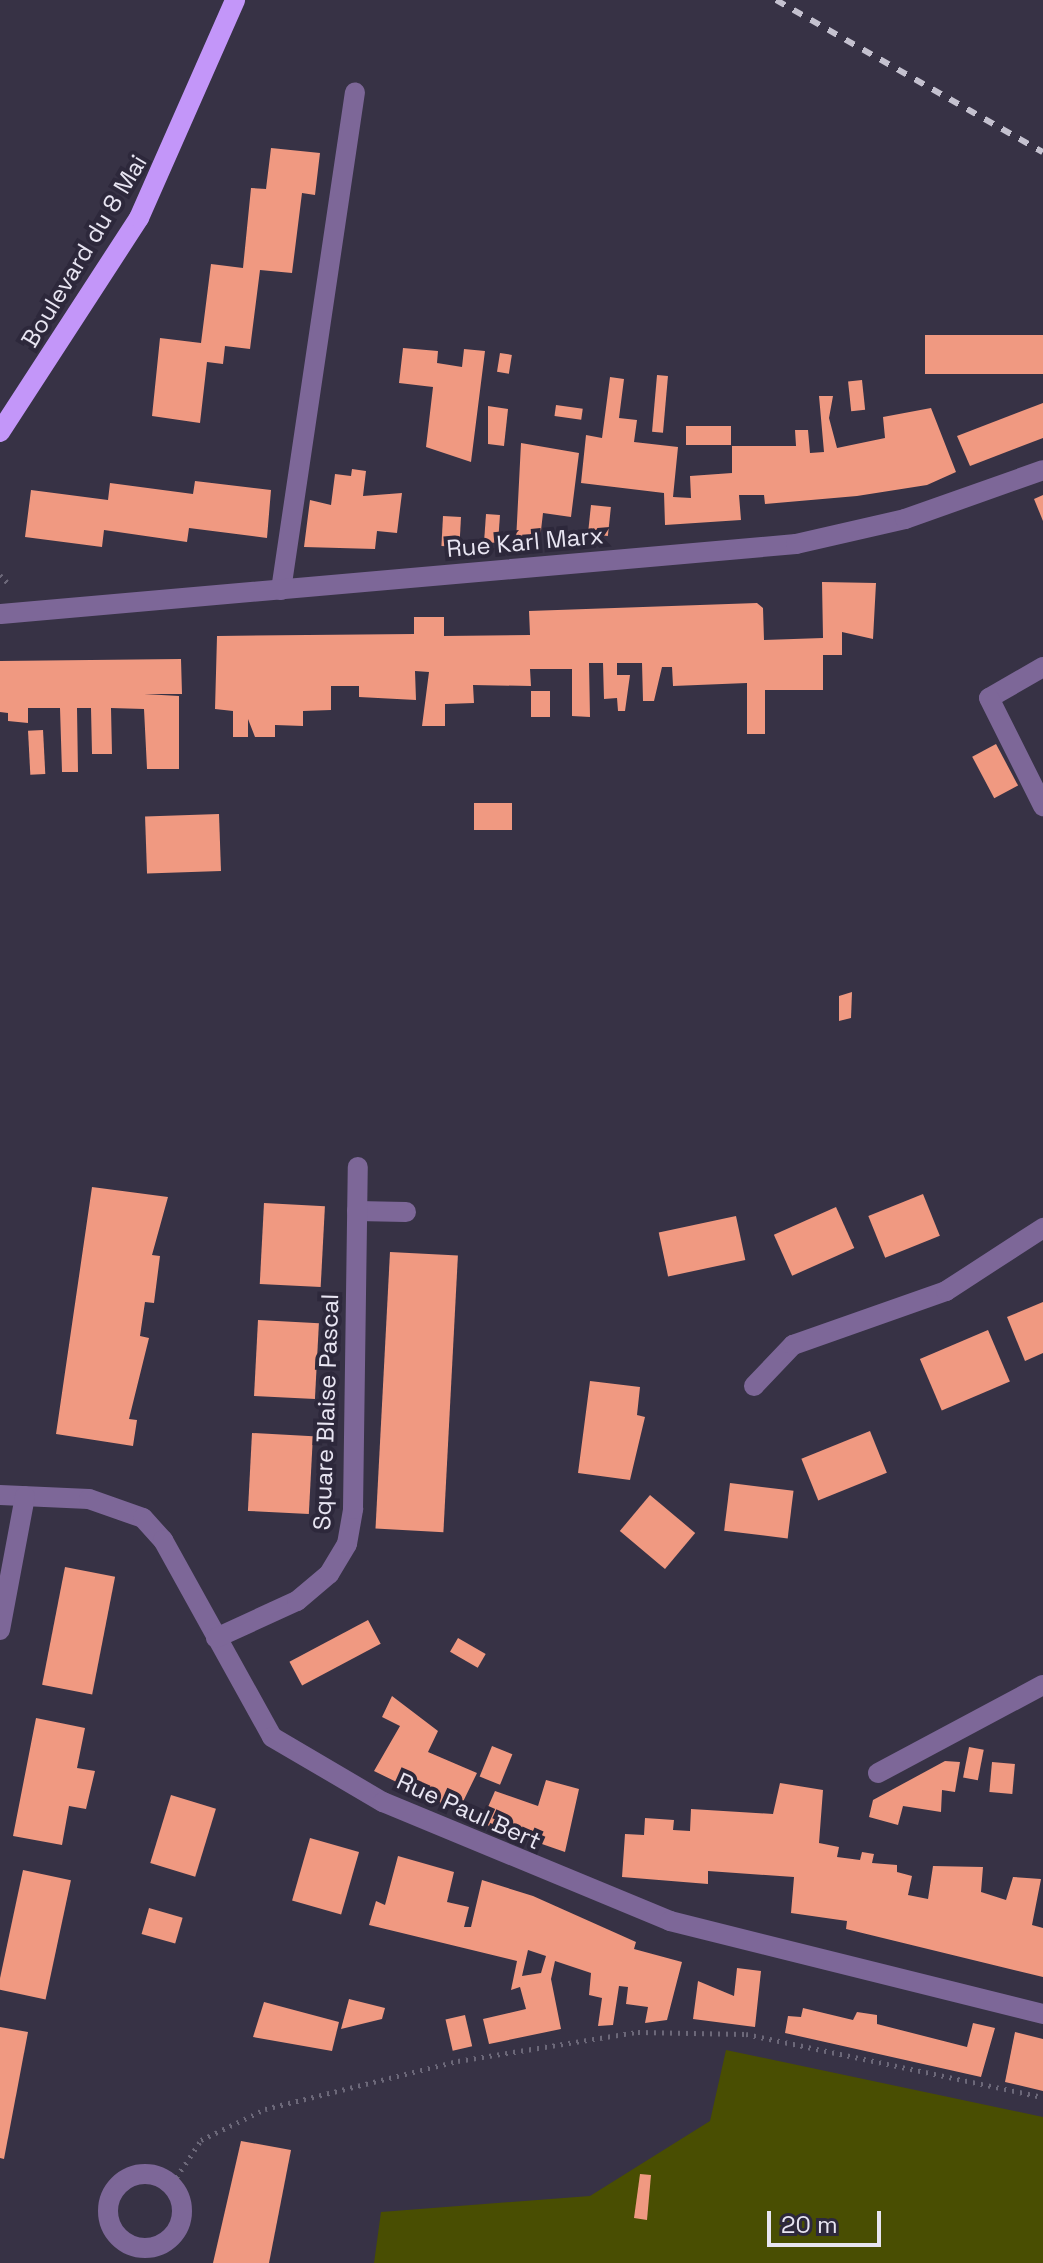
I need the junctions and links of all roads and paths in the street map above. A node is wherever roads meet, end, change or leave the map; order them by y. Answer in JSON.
{"nodes":[{"id":1,"x":235,"y":0,"type":"edge"},
{"id":2,"x":355,"y":92,"type":"dead end"},
{"id":3,"x":0,"y":432,"type":"edge"},
{"id":4,"x":1043,"y":470,"type":"edge"},
{"id":5,"x":281,"y":590,"type":"junction"},
{"id":6,"x":1,"y":614,"type":"edge"},
{"id":7,"x":1043,"y":667,"type":"edge"},
{"id":8,"x":1043,"y":806,"type":"edge"},
{"id":9,"x":358,"y":1167,"type":"dead end"},
{"id":10,"x":357,"y":1211,"type":"junction"},
{"id":11,"x":406,"y":1212,"type":"dead end"},
{"id":12,"x":1043,"y":1228,"type":"edge"},
{"id":13,"x":754,"y":1386,"type":"dead end"},
{"id":14,"x":0,"y":1495,"type":"edge"},
{"id":15,"x":25,"y":1496,"type":"junction"},
{"id":16,"x":0,"y":1630,"type":"edge"},
{"id":17,"x":216,"y":1638,"type":"junction"},
{"id":18,"x":1043,"y":1685,"type":"edge"},
{"id":19,"x":878,"y":1773,"type":"dead end"},
{"id":20,"x":1043,"y":2014,"type":"edge"},
{"id":21,"x":1043,"y":2097,"type":"edge"},
{"id":22,"x":172,"y":2184,"type":"junction"},
{"id":23,"x":159,"y":2254,"type":"edge"}],
"edges":[{"from":1,"to":3,"type":"main road","name":"Boulevard du 8 Mai"},
{"from":2,"to":5,"type":"street"},
{"from":4,"to":5,"type":"street","name":"Rue Karl Marx"},
{"from":5,"to":6,"type":"street","name":"Rue Karl Marx"},
{"from":7,"to":8,"type":"street"},
{"from":9,"to":10,"type":"street","name":"Square Blaise Pascal"},
{"from":10,"to":11,"type":"street"},
{"from":10,"to":17,"type":"street","name":"Square Blaise Pascal"},
{"from":12,"to":13,"type":"street"},
{"from":14,"to":15,"type":"street","name":"Rue Paul Bert"},
{"from":15,"to":16,"type":"street"},
{"from":15,"to":17,"type":"street","name":"Rue Paul Bert"},
{"from":17,"to":20,"type":"street","name":"Rue Paul Bert"},
{"from":18,"to":19,"type":"street"},
{"from":21,"to":22,"type":"path"},
{"from":22,"to":23,"type":"street"},
{"from":22,"to":23,"type":"street"}]}
